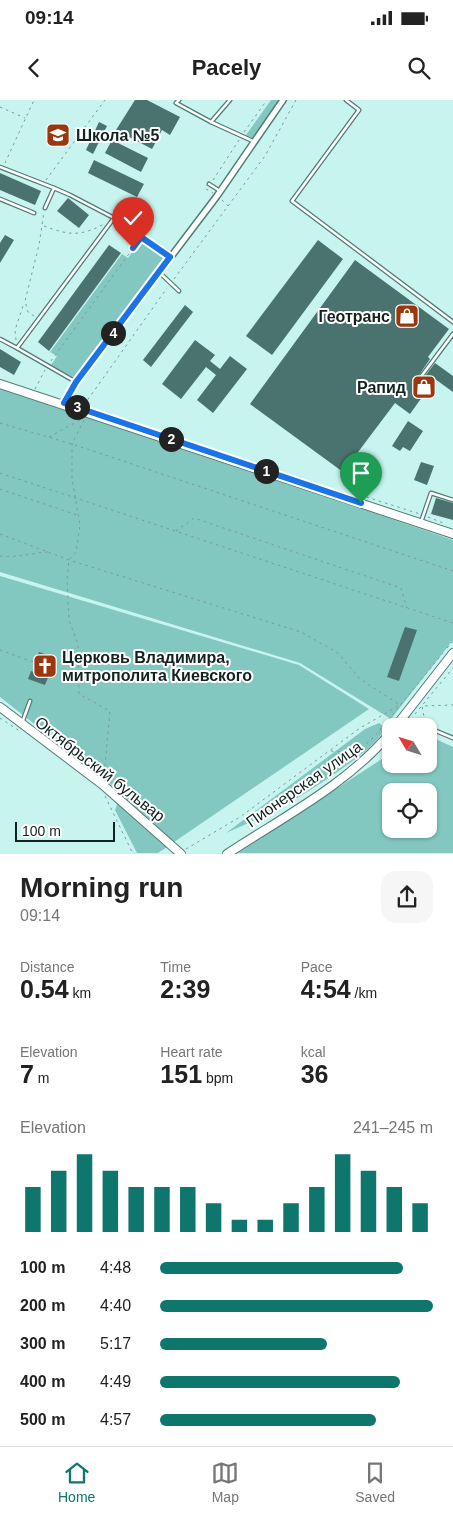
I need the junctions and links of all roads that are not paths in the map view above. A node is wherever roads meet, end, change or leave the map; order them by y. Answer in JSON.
{"nodes":[{"id":1,"x":179,"y":100,"type":"edge"},
{"id":2,"x":230,"y":100,"type":"edge"},
{"id":3,"x":283,"y":100,"type":"edge"},
{"id":4,"x":346,"y":100,"type":"edge"},
{"id":5,"x":211,"y":122,"type":"junction"},
{"id":6,"x":255,"y":142,"type":"junction"},
{"id":7,"x":2,"y":168,"type":"edge"},
{"id":8,"x":210,"y":184,"type":"road end"},
{"id":9,"x":54,"y":188,"type":"junction"},
{"id":10,"x":220,"y":190,"type":"junction"},
{"id":11,"x":0,"y":199,"type":"edge"},
{"id":12,"x":45,"y":208,"type":"road end"},
{"id":13,"x":34,"y":213,"type":"road end"},
{"id":14,"x":114,"y":218,"type":"junction"},
{"id":15,"x":141,"y":237,"type":"junction"},
{"id":16,"x":133,"y":248,"type":"road end"},
{"id":17,"x":170,"y":257,"type":"junction"},
{"id":18,"x":159,"y":272,"type":"junction"},
{"id":19,"x":179,"y":291,"type":"dead end"},
{"id":20,"x":453,"y":322,"type":"edge"},
{"id":21,"x":453,"y":334,"type":"edge"},
{"id":22,"x":0,"y":339,"type":"edge"},
{"id":23,"x":17,"y":348,"type":"junction"},
{"id":24,"x":420,"y":378,"type":"dead end"},
{"id":25,"x":76,"y":382,"type":"junction"},
{"id":26,"x":0,"y":384,"type":"edge"},
{"id":27,"x":64,"y":403,"type":"junction"},
{"id":28,"x":453,"y":500,"type":"edge"},
{"id":29,"x":420,"y":523,"type":"junction"},
{"id":30,"x":453,"y":534,"type":"edge"},
{"id":31,"x":453,"y":653,"type":"edge"},
{"id":32,"x":30,"y":701,"type":"dead end"},
{"id":33,"x":0,"y":707,"type":"edge"},
{"id":34,"x":403,"y":718,"type":"edge"},
{"id":35,"x":22,"y":724,"type":"junction"},
{"id":36,"x":438,"y":732,"type":"edge"},
{"id":37,"x":453,"y":738,"type":"edge"},
{"id":38,"x":382,"y":742,"type":"edge"},
{"id":39,"x":181,"y":853,"type":"edge"},
{"id":40,"x":227,"y":854,"type":"edge"}],
"edges":[{"from":1,"to":5,"type":"lane"},
{"from":2,"to":5,"type":"lane"},
{"from":3,"to":6,"type":"street"},
{"from":4,"to":20,"type":"lane"},
{"from":5,"to":6,"type":"lane"},
{"from":6,"to":10,"type":"street"},
{"from":7,"to":9,"type":"lane"},
{"from":8,"to":10,"type":"lane"},
{"from":9,"to":12,"type":"lane"},
{"from":9,"to":14,"type":"lane"},
{"from":10,"to":17,"type":"street"},
{"from":11,"to":13,"type":"lane"},
{"from":14,"to":15,"type":"lane"},
{"from":14,"to":23,"type":"lane"},
{"from":15,"to":16,"type":"lane"},
{"from":15,"to":17,"type":"lane"},
{"from":17,"to":18,"type":"street"},
{"from":18,"to":19,"type":"lane"},
{"from":18,"to":25,"type":"street"},
{"from":21,"to":24,"type":"lane"},
{"from":22,"to":23,"type":"lane"},
{"from":23,"to":25,"type":"lane"},
{"from":25,"to":27,"type":"street"},
{"from":26,"to":27,"type":"street"},
{"from":27,"to":29,"type":"street"},
{"from":28,"to":29,"type":"lane"},
{"from":29,"to":30,"type":"street"},
{"from":31,"to":34,"type":"street"},
{"from":32,"to":35,"type":"lane"},
{"from":33,"to":35,"type":"street","name":"Октябрьский бульвар"},
{"from":35,"to":39,"type":"street","name":"Октябрьский бульвар"},
{"from":36,"to":37,"type":"lane"},
{"from":38,"to":40,"type":"street","name":"Пионерская улица"}]}
